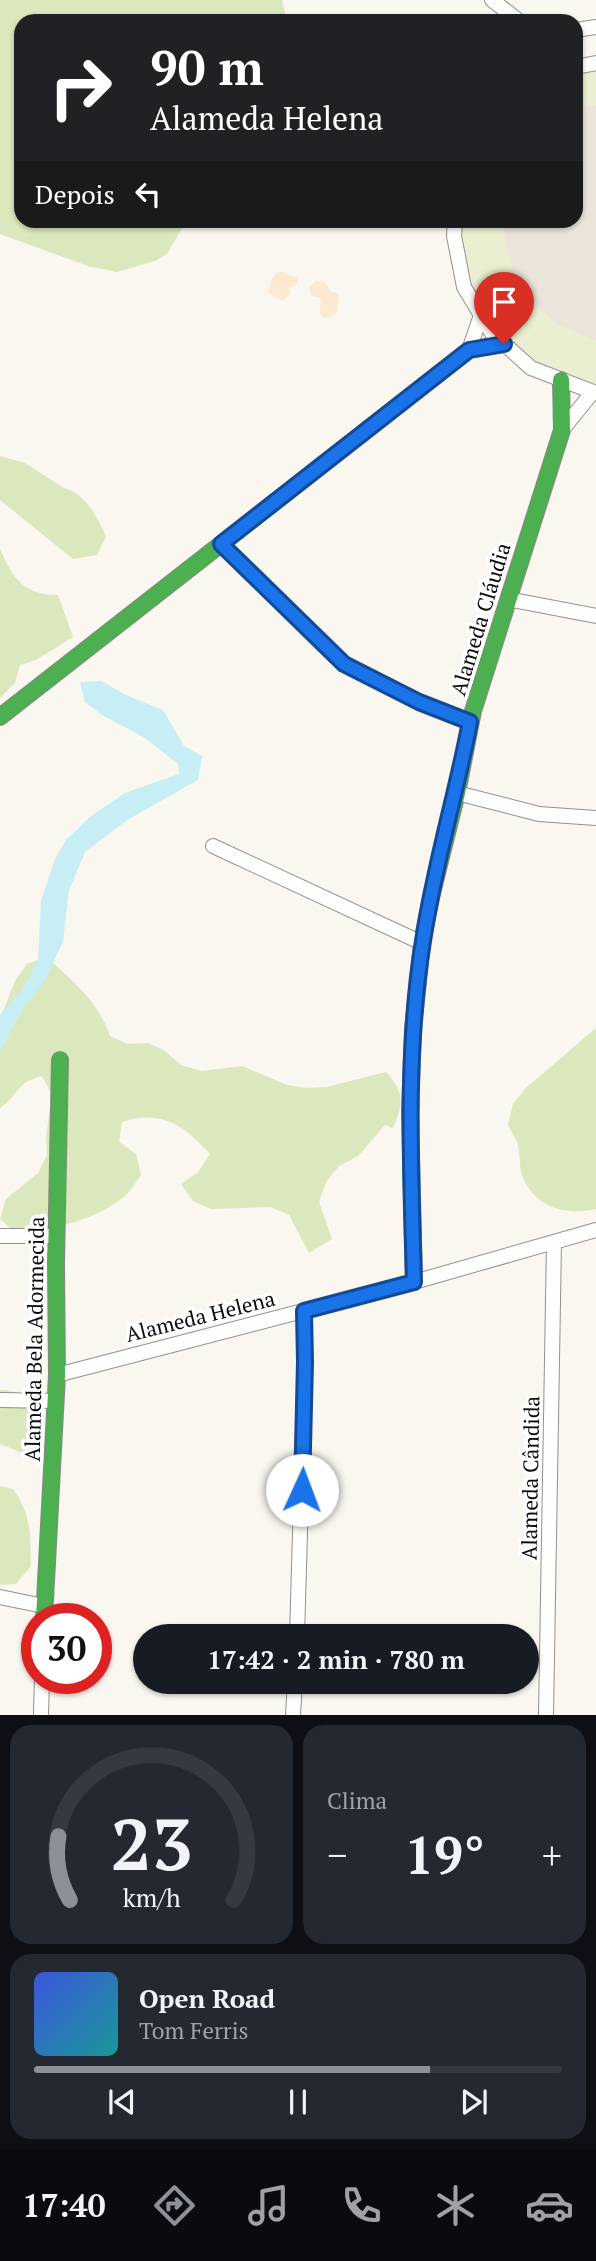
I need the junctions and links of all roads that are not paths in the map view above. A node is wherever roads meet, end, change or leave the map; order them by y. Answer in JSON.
{"nodes":[{"id":1,"x":492,"y":0,"type":"edge"},
{"id":2,"x":510,"y":14,"type":"edge"},
{"id":3,"x":454,"y":228,"type":"edge"},
{"id":4,"x":481,"y":315,"type":"junction"},
{"id":5,"x":504,"y":344,"type":"junction"},
{"id":6,"x":469,"y":350,"type":"junction"},
{"id":7,"x":561,"y":380,"type":"junction"},
{"id":8,"x":594,"y":393,"type":"edge"},
{"id":9,"x":562,"y":430,"type":"junction"},
{"id":10,"x":221,"y":544,"type":"junction"},
{"id":11,"x":508,"y":599,"type":"junction"},
{"id":12,"x":596,"y":617,"type":"edge"},
{"id":13,"x":0,"y":718,"type":"edge"},
{"id":14,"x":470,"y":722,"type":"junction"},
{"id":15,"x":457,"y":793,"type":"junction"},
{"id":16,"x":596,"y":818,"type":"edge"},
{"id":17,"x":213,"y":846,"type":"dead end"},
{"id":18,"x":422,"y":943,"type":"junction"},
{"id":19,"x":60,"y":1060,"type":"dead end"},
{"id":20,"x":596,"y":1230,"type":"edge"},
{"id":21,"x":0,"y":1236,"type":"edge"},
{"id":22,"x":57,"y":1236,"type":"junction"},
{"id":23,"x":554,"y":1242,"type":"junction"},
{"id":24,"x":414,"y":1282,"type":"junction"},
{"id":25,"x":304,"y":1311,"type":"junction"},
{"id":26,"x":57,"y":1375,"type":"junction"},
{"id":27,"x":0,"y":1400,"type":"edge"},
{"id":28,"x":56,"y":1401,"type":"junction"},
{"id":29,"x":0,"y":1597,"type":"edge"},
{"id":30,"x":45,"y":1603,"type":"edge"},
{"id":31,"x":21,"y":1605,"type":"edge"},
{"id":32,"x":297,"y":1624,"type":"edge"},
{"id":33,"x":42,"y":1694,"type":"edge"},
{"id":34,"x":294,"y":1694,"type":"edge"},
{"id":35,"x":41,"y":1715,"type":"edge"},
{"id":36,"x":293,"y":1715,"type":"edge"},
{"id":37,"x":546,"y":1715,"type":"edge"}],
"edges":[{"from":1,"to":2,"type":"street"},
{"from":3,"to":4,"type":"street"},
{"from":4,"to":5,"type":"street"},
{"from":4,"to":6,"type":"street"},
{"from":5,"to":6,"type":"street"},
{"from":5,"to":7,"type":"street"},
{"from":6,"to":10,"type":"street"},
{"from":7,"to":8,"type":"street"},
{"from":7,"to":9,"type":"street","name":"Alameda Cláudia"},
{"from":8,"to":9,"type":"street"},
{"from":9,"to":11,"type":"street","name":"Alameda Cláudia"},
{"from":10,"to":13,"type":"street"},
{"from":10,"to":14,"type":"street"},
{"from":11,"to":12,"type":"street"},
{"from":11,"to":14,"type":"street","name":"Alameda Cláudia"},
{"from":14,"to":15,"type":"street","name":"Alameda Cláudia"},
{"from":15,"to":16,"type":"street"},
{"from":15,"to":18,"type":"street","name":"Alameda Cláudia"},
{"from":17,"to":18,"type":"street"},
{"from":18,"to":24,"type":"street","name":"Alameda Cláudia"},
{"from":19,"to":22,"type":"street","name":"Alameda Bela Adormecida"},
{"from":20,"to":23,"type":"street","name":"Alameda Helena"},
{"from":21,"to":22,"type":"street"},
{"from":22,"to":26,"type":"street","name":"Alameda Bela Adormecida"},
{"from":23,"to":24,"type":"street","name":"Alameda Helena"},
{"from":23,"to":37,"type":"street","name":"Alameda Cândida"},
{"from":24,"to":25,"type":"street","name":"Alameda Helena"},
{"from":25,"to":26,"type":"street","name":"Alameda Helena"},
{"from":25,"to":32,"type":"street"},
{"from":26,"to":28,"type":"street","name":"Alameda Bela Adormecida"},
{"from":27,"to":28,"type":"street"},
{"from":28,"to":30,"type":"street","name":"Alameda Bela Adormecida"},
{"from":29,"to":31,"type":"street"},
{"from":33,"to":35,"type":"street"},
{"from":34,"to":36,"type":"street"}]}
